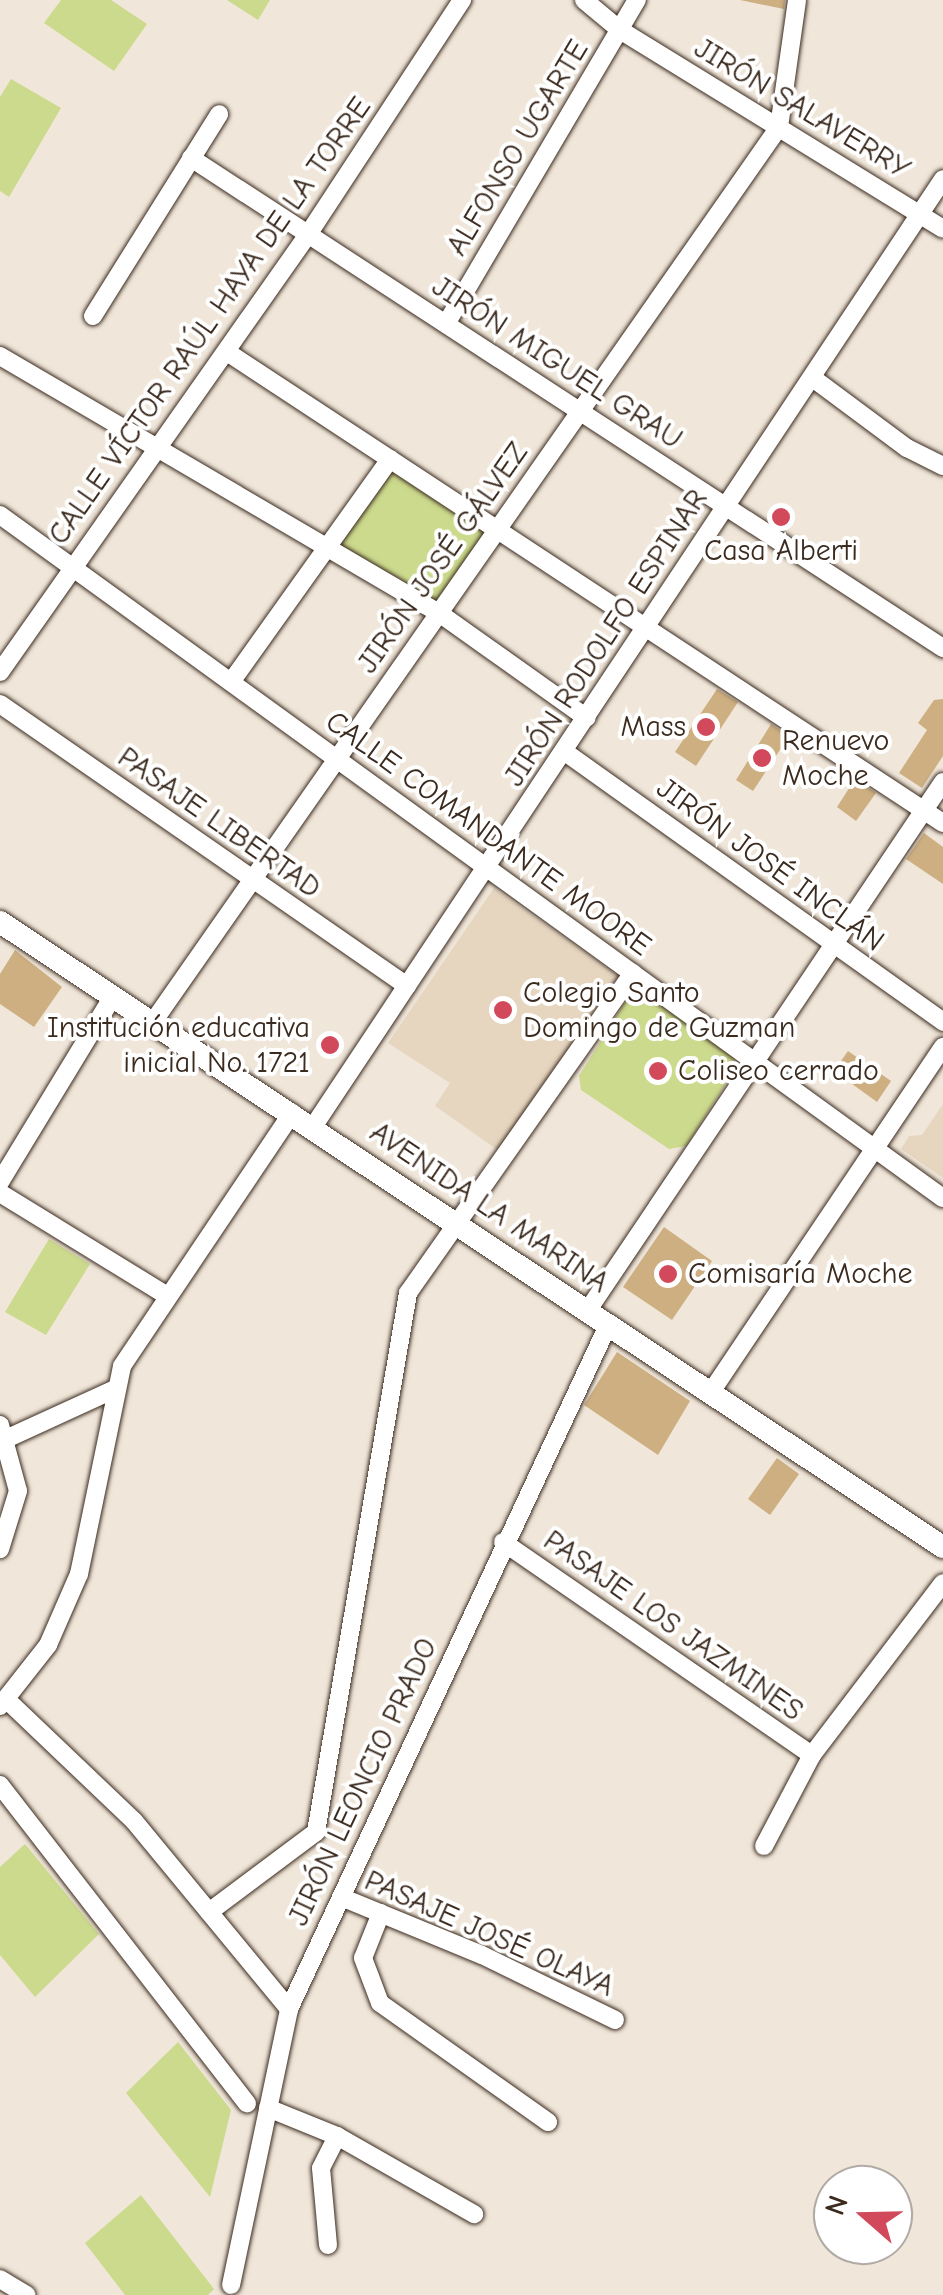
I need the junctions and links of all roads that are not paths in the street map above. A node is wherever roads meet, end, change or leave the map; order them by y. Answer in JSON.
{"nodes":[{"id":1,"x":462,"y":0,"type":"edge"},
{"id":2,"x":584,"y":0,"type":"edge"},
{"id":3,"x":637,"y":0,"type":"edge"},
{"id":4,"x":797,"y":0,"type":"edge"},
{"id":5,"x":620,"y":30,"type":"junction"},
{"id":6,"x":219,"y":114,"type":"dead end"},
{"id":7,"x":780,"y":127,"type":"junction"},
{"id":8,"x":191,"y":158,"type":"junction"},
{"id":9,"x":943,"y":179,"type":"edge"},
{"id":10,"x":920,"y":214,"type":"junction"},
{"id":11,"x":943,"y":228,"type":"edge"},
{"id":12,"x":309,"y":234,"type":"junction"},
{"id":13,"x":93,"y":316,"type":"dead end"},
{"id":14,"x":446,"y":324,"type":"junction"},
{"id":15,"x":226,"y":352,"type":"junction"},
{"id":16,"x":0,"y":356,"type":"edge"},
{"id":17,"x":820,"y":384,"type":"junction"},
{"id":18,"x":579,"y":411,"type":"junction"},
{"id":19,"x":158,"y":448,"type":"junction"},
{"id":20,"x":390,"y":460,"type":"junction"},
{"id":21,"x":943,"y":466,"type":"edge"},
{"id":22,"x":726,"y":506,"type":"junction"},
{"id":23,"x":0,"y":515,"type":"edge"},
{"id":24,"x":496,"y":530,"type":"junction"},
{"id":25,"x":328,"y":550,"type":"junction"},
{"id":26,"x":72,"y":570,"type":"junction"},
{"id":27,"x":439,"y":613,"type":"junction"},
{"id":28,"x":647,"y":629,"type":"junction"},
{"id":29,"x":943,"y":648,"type":"edge"},
{"id":30,"x":0,"y":672,"type":"edge"},
{"id":31,"x":232,"y":682,"type":"junction"},
{"id":32,"x":0,"y":704,"type":"edge"},
{"id":33,"x":588,"y":718,"type":"junction"},
{"id":34,"x":565,"y":752,"type":"junction"},
{"id":35,"x":338,"y":758,"type":"junction"},
{"id":36,"x":943,"y":782,"type":"edge"},
{"id":37,"x":924,"y":810,"type":"junction"},
{"id":38,"x":943,"y":823,"type":"edge"},
{"id":39,"x":487,"y":867,"type":"junction"},
{"id":40,"x":253,"y":880,"type":"junction"},
{"id":41,"x":4,"y":932,"type":"edge"},
{"id":42,"x":831,"y":943,"type":"junction"},
{"id":43,"x":633,"y":973,"type":"junction"},
{"id":44,"x":407,"y":986,"type":"junction"},
{"id":45,"x":114,"y":996,"type":"junction"},
{"id":46,"x":153,"y":1022,"type":"junction"},
{"id":47,"x":943,"y":1022,"type":"edge"},
{"id":48,"x":943,"y":1047,"type":"edge"},
{"id":49,"x":753,"y":1060,"type":"junction"},
{"id":50,"x":292,"y":1113,"type":"junction"},
{"id":51,"x":312,"y":1127,"type":"junction"},
{"id":52,"x":874,"y":1149,"type":"junction"},
{"id":53,"x":0,"y":1182,"type":"edge"},
{"id":54,"x":0,"y":1193,"type":"edge"},
{"id":55,"x":943,"y":1198,"type":"edge"},
{"id":56,"x":461,"y":1226,"type":"junction"},
{"id":57,"x":166,"y":1295,"type":"junction"},
{"id":58,"x":588,"y":1310,"type":"junction"},
{"id":59,"x":609,"y":1323,"type":"junction"},
{"id":60,"x":115,"y":1389,"type":"junction"},
{"id":61,"x":711,"y":1392,"type":"junction"},
{"id":62,"x":4,"y":1432,"type":"edge"},
{"id":63,"x":503,"y":1542,"type":"junction"},
{"id":64,"x":943,"y":1547,"type":"edge"},
{"id":65,"x":0,"y":1549,"type":"edge"},
{"id":66,"x":943,"y":1583,"type":"edge"},
{"id":67,"x":4,"y":1703,"type":"edge"},
{"id":68,"x":812,"y":1755,"type":"junction"},
{"id":69,"x":0,"y":1785,"type":"edge"},
{"id":70,"x":764,"y":1846,"type":"dead end"},
{"id":71,"x":341,"y":1897,"type":"junction"},
{"id":72,"x":209,"y":1912,"type":"junction"},
{"id":73,"x":381,"y":1913,"type":"junction"},
{"id":74,"x":289,"y":2009,"type":"junction"},
{"id":75,"x":615,"y":2020,"type":"dead end"},
{"id":76,"x":248,"y":2104,"type":"dead end"},
{"id":77,"x":268,"y":2108,"type":"junction"},
{"id":78,"x":548,"y":2122,"type":"dead end"},
{"id":79,"x":337,"y":2136,"type":"junction"},
{"id":80,"x":474,"y":2214,"type":"dead end"},
{"id":81,"x":328,"y":2246,"type":"dead end"},
{"id":82,"x":0,"y":2279,"type":"edge"},
{"id":83,"x":231,"y":2284,"type":"dead end"},
{"id":84,"x":27,"y":2295,"type":"edge"}],
"edges":[{"from":1,"to":12,"type":"street","name":"CALLE VÍCTOR RAÚL HAYA DE LA TORRE"},
{"from":2,"to":5,"type":"street","name":"JIRÓN SALAVERRY"},
{"from":3,"to":5,"type":"street","name":"ALFONSO UGARTE"},
{"from":4,"to":7,"type":"street"},
{"from":5,"to":7,"type":"street","name":"JIRÓN SALAVERRY"},
{"from":5,"to":14,"type":"street","name":"ALFONSO UGARTE"},
{"from":6,"to":8,"type":"street"},
{"from":7,"to":10,"type":"street","name":"JIRÓN SALAVERRY"},
{"from":7,"to":18,"type":"street","name":"JIRÓN JOSÉ GÁLVEZ"},
{"from":8,"to":12,"type":"street","name":"JIRÓN MIGUEL GRAU"},
{"from":8,"to":13,"type":"street"},
{"from":9,"to":10,"type":"street","name":"JIRÓN RODOLFO ESPINAR"},
{"from":10,"to":11,"type":"street","name":"JIRÓN SALAVERRY"},
{"from":10,"to":17,"type":"street","name":"JIRÓN RODOLFO ESPINAR"},
{"from":12,"to":14,"type":"street","name":"JIRÓN MIGUEL GRAU"},
{"from":12,"to":15,"type":"street","name":"CALLE VÍCTOR RAÚL HAYA DE LA TORRE"},
{"from":14,"to":18,"type":"street","name":"JIRÓN MIGUEL GRAU"},
{"from":15,"to":19,"type":"street","name":"CALLE VÍCTOR RAÚL HAYA DE LA TORRE"},
{"from":15,"to":20,"type":"street"},
{"from":16,"to":19,"type":"street"},
{"from":17,"to":21,"type":"street"},
{"from":17,"to":22,"type":"street","name":"JIRÓN RODOLFO ESPINAR"},
{"from":18,"to":22,"type":"street","name":"JIRÓN MIGUEL GRAU"},
{"from":18,"to":24,"type":"street","name":"JIRÓN JOSÉ GÁLVEZ"},
{"from":19,"to":25,"type":"street"},
{"from":19,"to":26,"type":"street","name":"CALLE VÍCTOR RAÚL HAYA DE LA TORRE"},
{"from":20,"to":24,"type":"street"},
{"from":20,"to":25,"type":"street"},
{"from":22,"to":28,"type":"street","name":"JIRÓN RODOLFO ESPINAR"},
{"from":22,"to":29,"type":"street","name":"JIRÓN MIGUEL GRAU"},
{"from":23,"to":26,"type":"street","name":"CALLE COMANDANTE MOORE"},
{"from":24,"to":27,"type":"street","name":"JIRÓN JOSÉ GÁLVEZ"},
{"from":24,"to":28,"type":"street"},
{"from":25,"to":27,"type":"street"},
{"from":25,"to":31,"type":"street"},
{"from":26,"to":30,"type":"street","name":"CALLE VÍCTOR RAÚL HAYA DE LA TORRE"},
{"from":26,"to":31,"type":"street","name":"CALLE COMANDANTE MOORE"},
{"from":27,"to":33,"type":"street"},
{"from":27,"to":35,"type":"street","name":"JIRÓN JOSÉ GÁLVEZ"},
{"from":28,"to":33,"type":"street","name":"JIRÓN RODOLFO ESPINAR"},
{"from":28,"to":37,"type":"street"},
{"from":31,"to":35,"type":"street","name":"CALLE COMANDANTE MOORE"},
{"from":32,"to":40,"type":"street","name":"PASAJE LIBERTAD"},
{"from":33,"to":34,"type":"street","name":"JIRÓN RODOLFO ESPINAR"},
{"from":34,"to":39,"type":"street","name":"JIRÓN RODOLFO ESPINAR"},
{"from":34,"to":42,"type":"street","name":"JIRÓN JOSÉ INCLÁN"},
{"from":35,"to":39,"type":"street","name":"CALLE COMANDANTE MOORE"},
{"from":35,"to":40,"type":"street","name":"JIRÓN JOSÉ GÁLVEZ"},
{"from":36,"to":37,"type":"street"},
{"from":37,"to":38,"type":"street"},
{"from":37,"to":42,"type":"street"},
{"from":39,"to":43,"type":"street","name":"CALLE COMANDANTE MOORE"},
{"from":39,"to":44,"type":"street","name":"JIRÓN RODOLFO ESPINAR"},
{"from":40,"to":44,"type":"street","name":"PASAJE LIBERTAD"},
{"from":40,"to":46,"type":"street","name":"JIRÓN JOSÉ GÁLVEZ"},
{"from":41,"to":45,"type":"main road","name":"AVENIDA LA MARINA"},
{"from":42,"to":47,"type":"street","name":"JIRÓN JOSÉ INCLÁN"},
{"from":42,"to":49,"type":"street"},
{"from":43,"to":49,"type":"street","name":"CALLE COMANDANTE MOORE"},
{"from":43,"to":56,"type":"street"},
{"from":44,"to":51,"type":"street","name":"JIRÓN RODOLFO ESPINAR"},
{"from":45,"to":46,"type":"main road","name":"AVENIDA LA MARINA"},
{"from":45,"to":53,"type":"street"},
{"from":46,"to":50,"type":"main road","name":"AVENIDA LA MARINA"},
{"from":48,"to":52,"type":"street"},
{"from":49,"to":52,"type":"street","name":"CALLE COMANDANTE MOORE"},
{"from":49,"to":58,"type":"street"},
{"from":50,"to":51,"type":"main road","name":"AVENIDA LA MARINA"},
{"from":50,"to":57,"type":"street"},
{"from":51,"to":56,"type":"main road","name":"AVENIDA LA MARINA"},
{"from":52,"to":55,"type":"street","name":"CALLE COMANDANTE MOORE"},
{"from":52,"to":61,"type":"street"},
{"from":54,"to":57,"type":"street"},
{"from":56,"to":58,"type":"main road","name":"AVENIDA LA MARINA"},
{"from":56,"to":72,"type":"street"},
{"from":57,"to":60,"type":"street"},
{"from":58,"to":59,"type":"main road","name":"AVENIDA LA MARINA"},
{"from":59,"to":61,"type":"main road","name":"AVENIDA LA MARINA"},
{"from":59,"to":63,"type":"street","name":"JIRÓN LEONCIO PRADO"},
{"from":60,"to":62,"type":"street"},
{"from":60,"to":67,"type":"street"},
{"from":61,"to":64,"type":"main road","name":"AVENIDA LA MARINA"},
{"from":62,"to":65,"type":"street"},
{"from":63,"to":68,"type":"street","name":"PASAJE LOS JAZMINES"},
{"from":63,"to":71,"type":"street","name":"JIRÓN LEONCIO PRADO"},
{"from":66,"to":68,"type":"street"},
{"from":67,"to":72,"type":"street"},
{"from":68,"to":70,"type":"street"},
{"from":69,"to":76,"type":"street"},
{"from":71,"to":73,"type":"street","name":"PASAJE JOSÉ OLAYA"},
{"from":71,"to":74,"type":"street","name":"JIRÓN LEONCIO PRADO"},
{"from":72,"to":74,"type":"street"},
{"from":73,"to":75,"type":"street","name":"PASAJE JOSÉ OLAYA"},
{"from":73,"to":78,"type":"street"},
{"from":74,"to":77,"type":"street","name":"JIRÓN LEONCIO PRADO"},
{"from":77,"to":79,"type":"street"},
{"from":77,"to":83,"type":"street","name":"JIRÓN LEONCIO PRADO"},
{"from":79,"to":80,"type":"street"},
{"from":79,"to":81,"type":"street"},
{"from":82,"to":84,"type":"street"}]}
